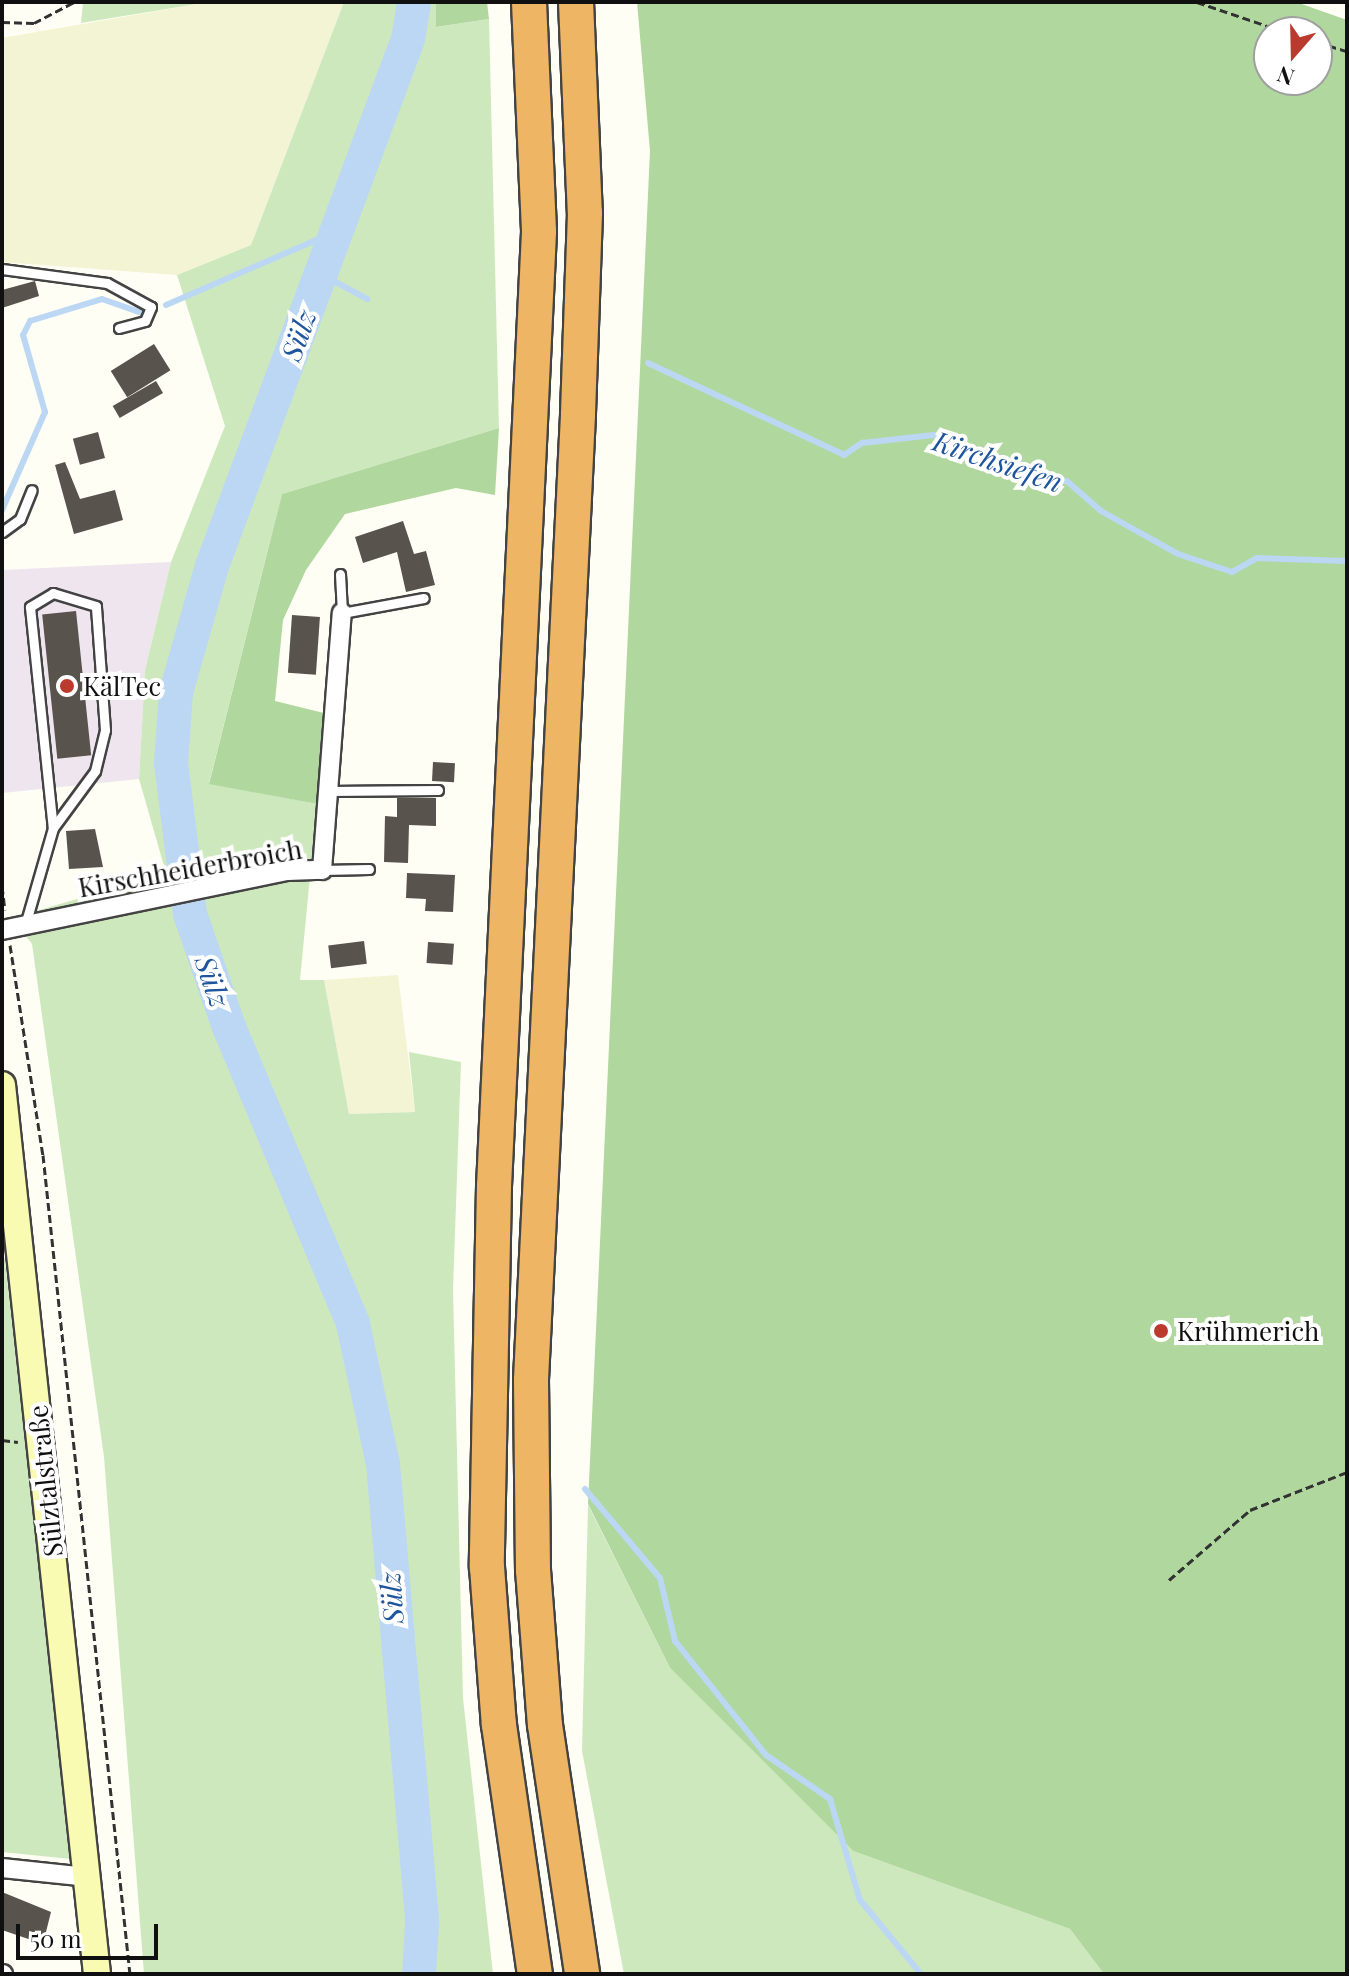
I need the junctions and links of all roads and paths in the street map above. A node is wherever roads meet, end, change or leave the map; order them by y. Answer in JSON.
{"nodes":[{"id":1,"x":74,"y":2,"type":"edge"},
{"id":2,"x":529,"y":2,"type":"edge"},
{"id":3,"x":576,"y":2,"type":"edge"},
{"id":4,"x":1197,"y":2,"type":"edge"},
{"id":5,"x":1253,"y":21,"type":"edge"},
{"id":6,"x":2,"y":22,"type":"edge"},
{"id":7,"x":2,"y":269,"type":"edge"},
{"id":8,"x":119,"y":328,"type":"dead end"},
{"id":9,"x":32,"y":490,"type":"dead end"},
{"id":10,"x":2,"y":532,"type":"edge"},
{"id":11,"x":340,"y":574,"type":"dead end"},
{"id":12,"x":424,"y":598,"type":"dead end"},
{"id":13,"x":342,"y":613,"type":"junction"},
{"id":14,"x":438,"y":790,"type":"dead end"},
{"id":15,"x":328,"y":791,"type":"junction"},
{"id":16,"x":53,"y":828,"type":"junction"},
{"id":17,"x":369,"y":869,"type":"dead end"},
{"id":18,"x":322,"y":870,"type":"junction"},
{"id":19,"x":2,"y":886,"type":"edge"},
{"id":20,"x":11,"y":928,"type":"edge"},
{"id":21,"x":2,"y":1085,"type":"edge"},
{"id":22,"x":1347,"y":1472,"type":"edge"},
{"id":23,"x":1169,"y":1580,"type":"dead end"},
{"id":24,"x":86,"y":1864,"type":"junction"},
{"id":25,"x":2,"y":1868,"type":"edge"},
{"id":26,"x":97,"y":1974,"type":"edge"},
{"id":27,"x":130,"y":1974,"type":"edge"},
{"id":28,"x":535,"y":1974,"type":"edge"},
{"id":29,"x":582,"y":1974,"type":"edge"}],
"edges":[{"from":1,"to":6,"type":"path"},
{"from":2,"to":28,"type":"highway"},
{"from":3,"to":29,"type":"highway"},
{"from":4,"to":5,"type":"path"},
{"from":7,"to":8,"type":"lane"},
{"from":9,"to":10,"type":"lane"},
{"from":11,"to":13,"type":"lane"},
{"from":12,"to":13,"type":"lane"},
{"from":13,"to":15,"type":"street","name":"Kirschheiderbroich"},
{"from":14,"to":15,"type":"lane"},
{"from":15,"to":18,"type":"street","name":"Kirschheiderbroich"},
{"from":16,"to":16,"type":"lane"},
{"from":16,"to":20,"type":"lane"},
{"from":17,"to":18,"type":"lane"},
{"from":18,"to":20,"type":"street","name":"Kirschheiderbroich"},
{"from":19,"to":20,"type":"path"},
{"from":20,"to":27,"type":"path"},
{"from":21,"to":24,"type":"main road","name":"Sülztalstraße"},
{"from":22,"to":23,"type":"path"},
{"from":24,"to":25,"type":"street"},
{"from":24,"to":26,"type":"main road","name":"Sülztalstraße"}]}
